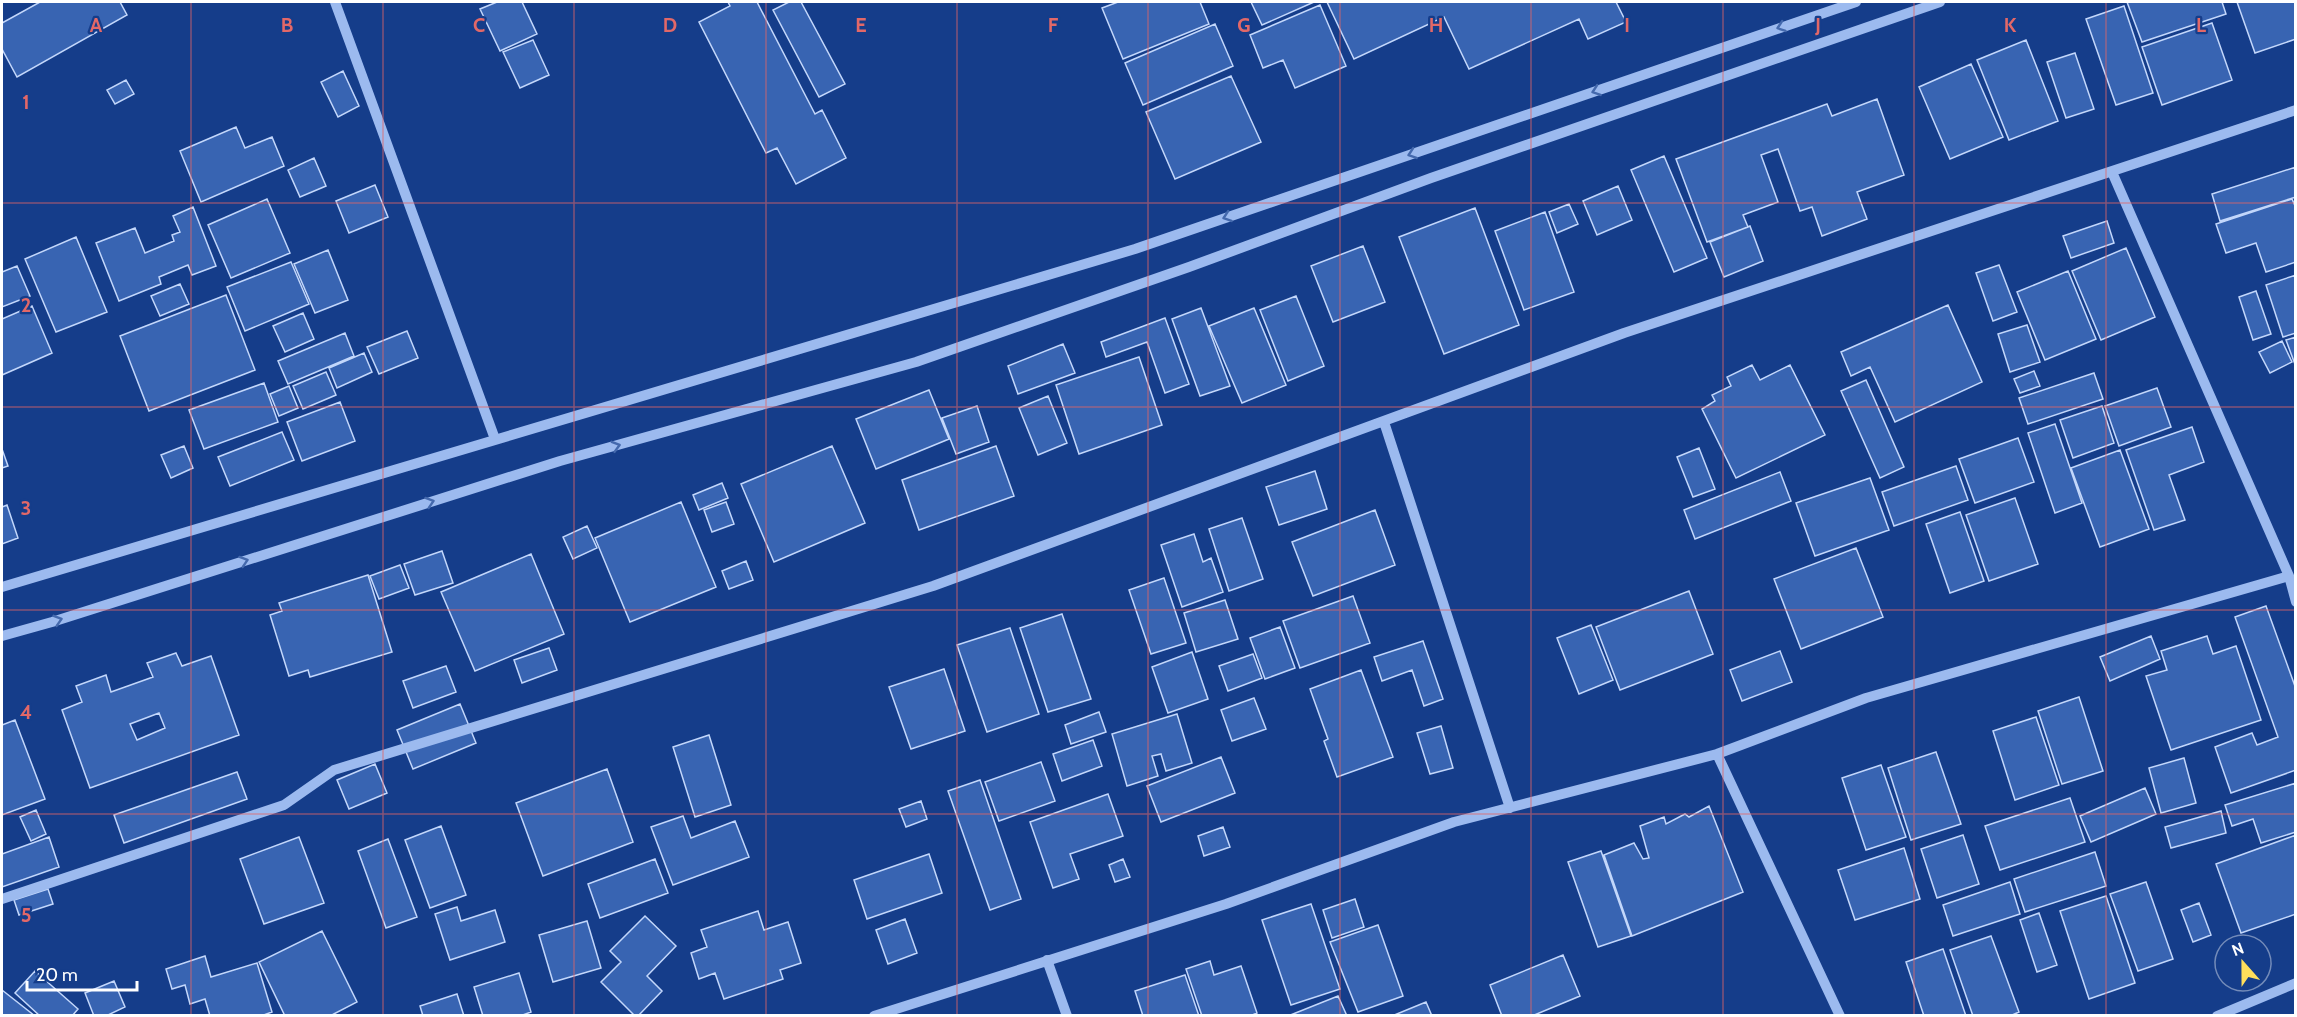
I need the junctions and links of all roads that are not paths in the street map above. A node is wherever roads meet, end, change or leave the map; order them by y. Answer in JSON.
{"nodes":[{"id":1,"x":336,"y":2,"type":"edge"},
{"id":2,"x":1856,"y":2,"type":"edge"},
{"id":3,"x":1940,"y":2,"type":"edge"},
{"id":4,"x":2295,"y":110,"type":"edge"},
{"id":5,"x":2112,"y":172,"type":"junction"},
{"id":6,"x":1384,"y":422,"type":"junction"},
{"id":7,"x":495,"y":439,"type":"junction"},
{"id":8,"x":2289,"y":576,"type":"junction"},
{"id":9,"x":2,"y":587,"type":"edge"},
{"id":10,"x":2295,"y":602,"type":"edge"},
{"id":11,"x":2,"y":636,"type":"edge"},
{"id":12,"x":1718,"y":754,"type":"junction"},
{"id":13,"x":1510,"y":808,"type":"junction"},
{"id":14,"x":2,"y":899,"type":"edge"},
{"id":15,"x":1047,"y":960,"type":"junction"},
{"id":16,"x":2295,"y":983,"type":"edge"},
{"id":17,"x":874,"y":1016,"type":"edge"},
{"id":18,"x":1067,"y":1016,"type":"edge"},
{"id":19,"x":1840,"y":1016,"type":"edge"},
{"id":20,"x":2217,"y":1016,"type":"edge"}],
"edges":[{"from":1,"to":7,"type":"street"},
{"from":2,"to":7,"type":"street","one_way":true},
{"from":11,"to":3,"type":"street","one_way":true},
{"from":4,"to":5,"type":"street"},
{"from":5,"to":6,"type":"street"},
{"from":5,"to":8,"type":"street"},
{"from":6,"to":13,"type":"street"},
{"from":6,"to":14,"type":"street"},
{"from":7,"to":9,"type":"street"},
{"from":8,"to":10,"type":"street"},
{"from":8,"to":12,"type":"street"},
{"from":12,"to":13,"type":"street"},
{"from":12,"to":19,"type":"street"},
{"from":13,"to":15,"type":"street"},
{"from":15,"to":17,"type":"street"},
{"from":15,"to":18,"type":"street"},
{"from":16,"to":20,"type":"street"}]}
